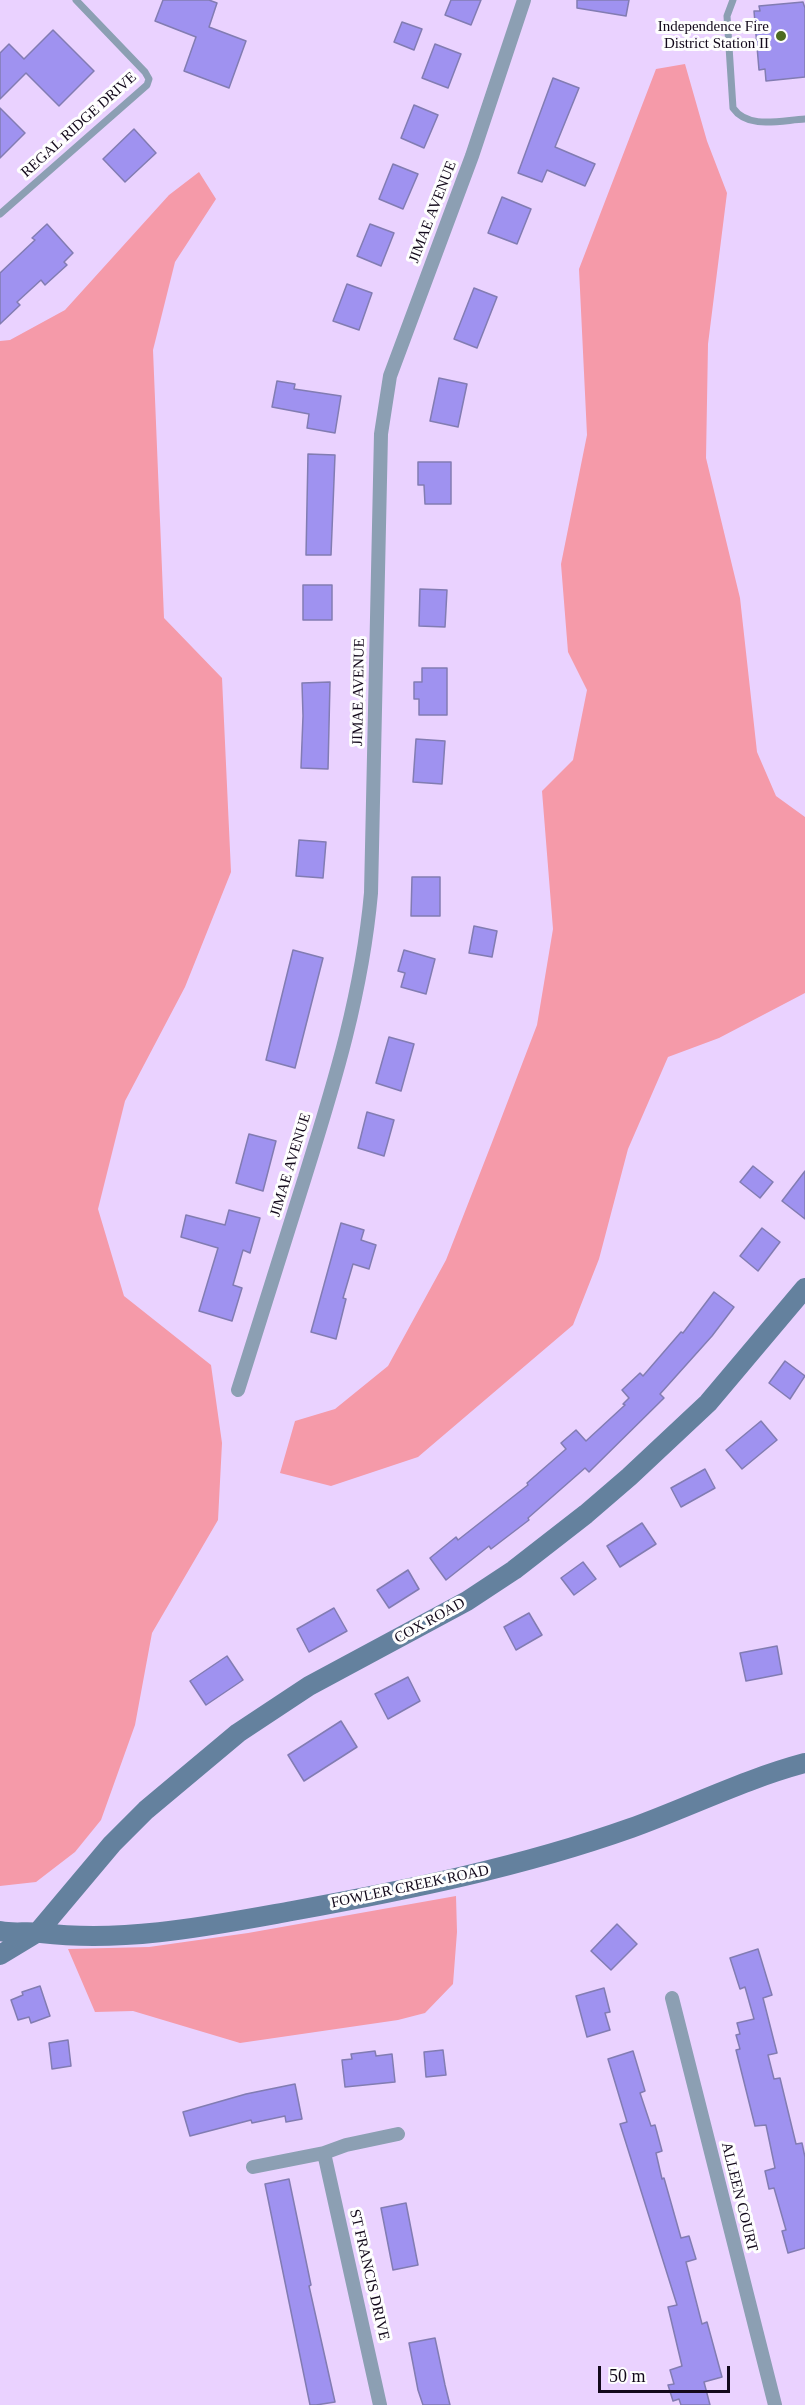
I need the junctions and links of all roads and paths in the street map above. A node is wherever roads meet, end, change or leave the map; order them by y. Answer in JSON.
{"nodes":[{"id":1,"x":76,"y":0,"type":"edge"},
{"id":2,"x":524,"y":0,"type":"edge"},
{"id":3,"x":733,"y":0,"type":"edge"},
{"id":4,"x":805,"y":119,"type":"edge"},
{"id":5,"x":0,"y":214,"type":"edge"},
{"id":6,"x":805,"y":1288,"type":"edge"},
{"id":7,"x":238,"y":1390,"type":"dead end"},
{"id":8,"x":805,"y":1763,"type":"edge"},
{"id":9,"x":0,"y":1931,"type":"edge"},
{"id":10,"x":38,"y":1932,"type":"junction"},
{"id":11,"x":0,"y":1954,"type":"edge"},
{"id":12,"x":672,"y":1998,"type":"dead end"},
{"id":13,"x":398,"y":2134,"type":"dead end"},
{"id":14,"x":324,"y":2153,"type":"junction"},
{"id":15,"x":253,"y":2167,"type":"dead end"},
{"id":16,"x":380,"y":2405,"type":"edge"},
{"id":17,"x":775,"y":2405,"type":"edge"}],
"edges":[{"from":1,"to":5,"type":"lane","name":"REGAL RIDGE DRIVE"},
{"from":2,"to":7,"type":"street","name":"JIMAE AVENUE"},
{"from":3,"to":4,"type":"lane"},
{"from":6,"to":10,"type":"street","name":"COX ROAD"},
{"from":8,"to":10,"type":"street","name":"FOWLER CREEK ROAD"},
{"from":9,"to":10,"type":"street","name":"FOWLER CREEK ROAD"},
{"from":10,"to":11,"type":"street","name":"COX ROAD"},
{"from":12,"to":17,"type":"street","name":"ALLEEN COURT"},
{"from":13,"to":14,"type":"street"},
{"from":14,"to":15,"type":"street"},
{"from":14,"to":16,"type":"street","name":"ST FRANCIS DRIVE"}]}
